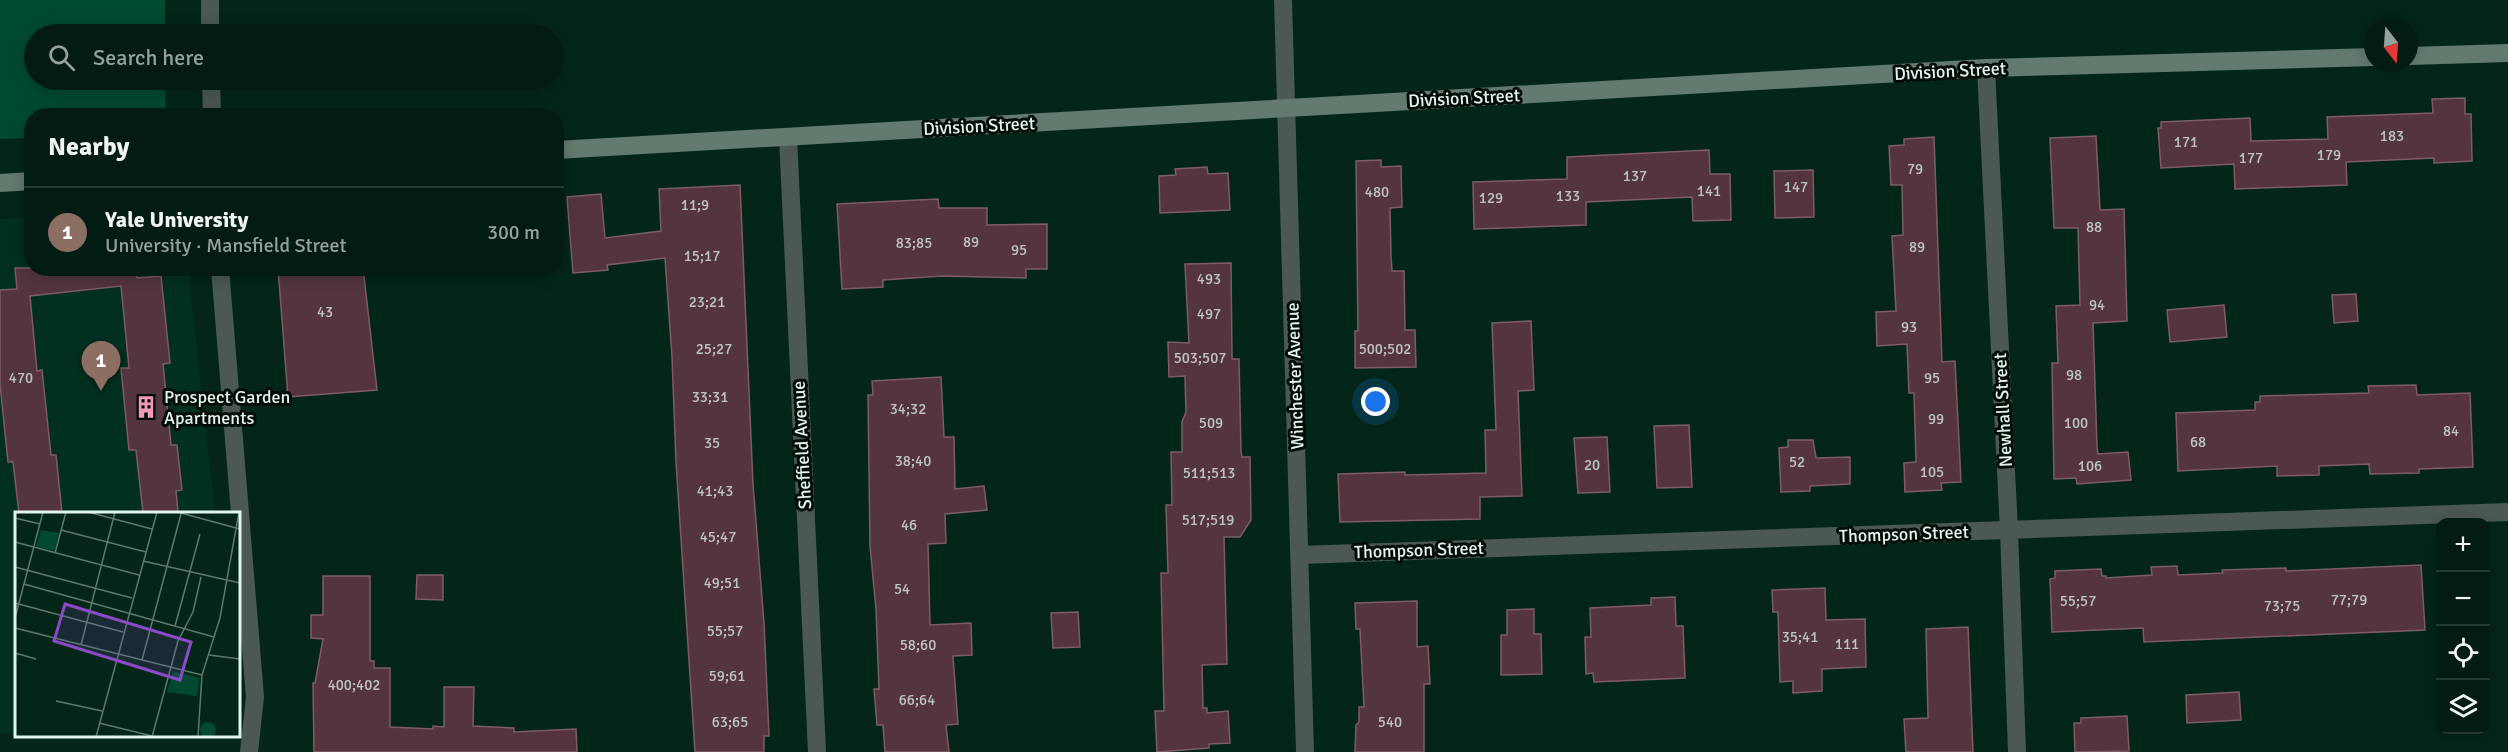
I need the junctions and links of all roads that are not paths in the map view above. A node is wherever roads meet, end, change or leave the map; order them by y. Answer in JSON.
{"nodes":[{"id":1,"x":210,"y":0,"type":"edge"},
{"id":2,"x":1283,"y":0,"type":"edge"},
{"id":3,"x":210,"y":24,"type":"edge"},
{"id":4,"x":2508,"y":53,"type":"edge"},
{"id":5,"x":2418,"y":56,"type":"edge"},
{"id":6,"x":2364,"y":57,"type":"edge"},
{"id":7,"x":1986,"y":68,"type":"junction"},
{"id":8,"x":211,"y":90,"type":"edge"},
{"id":9,"x":212,"y":108,"type":"edge"},
{"id":10,"x":1287,"y":108,"type":"junction"},
{"id":11,"x":788,"y":137,"type":"junction"},
{"id":12,"x":564,"y":150,"type":"edge"},
{"id":13,"x":24,"y":182,"type":"edge"},
{"id":14,"x":0,"y":183,"type":"edge"},
{"id":15,"x":221,"y":276,"type":"edge"},
{"id":16,"x":240,"y":512,"type":"edge"},
{"id":17,"x":240,"y":513,"type":"edge"},
{"id":18,"x":2508,"y":513,"type":"edge"},
{"id":19,"x":2009,"y":531,"type":"junction"},
{"id":20,"x":1301,"y":555,"type":"junction"},
{"id":21,"x":249,"y":752,"type":"edge"},
{"id":22,"x":817,"y":752,"type":"edge"},
{"id":23,"x":1305,"y":752,"type":"edge"},
{"id":24,"x":2017,"y":752,"type":"edge"}],
"edges":[{"from":1,"to":3,"type":"street"},
{"from":2,"to":10,"type":"street","name":"Winchester Avenue"},
{"from":4,"to":5,"type":"main road"},
{"from":6,"to":7,"type":"main road","name":"Division Street"},
{"from":7,"to":10,"type":"main road","name":"Division Street"},
{"from":7,"to":19,"type":"street","name":"Newhall Street"},
{"from":8,"to":9,"type":"street"},
{"from":10,"to":11,"type":"main road","name":"Division Street"},
{"from":10,"to":20,"type":"street","name":"Winchester Avenue"},
{"from":11,"to":12,"type":"main road","name":"Division Street"},
{"from":11,"to":22,"type":"street","name":"Sheffield Avenue"},
{"from":13,"to":14,"type":"main road"},
{"from":15,"to":16,"type":"street"},
{"from":17,"to":21,"type":"street"},
{"from":18,"to":19,"type":"street","name":"Thompson Street"},
{"from":19,"to":20,"type":"street","name":"Thompson Street"},
{"from":19,"to":24,"type":"street","name":"Newhall Street"},
{"from":20,"to":23,"type":"street","name":"Winchester Avenue"}]}
